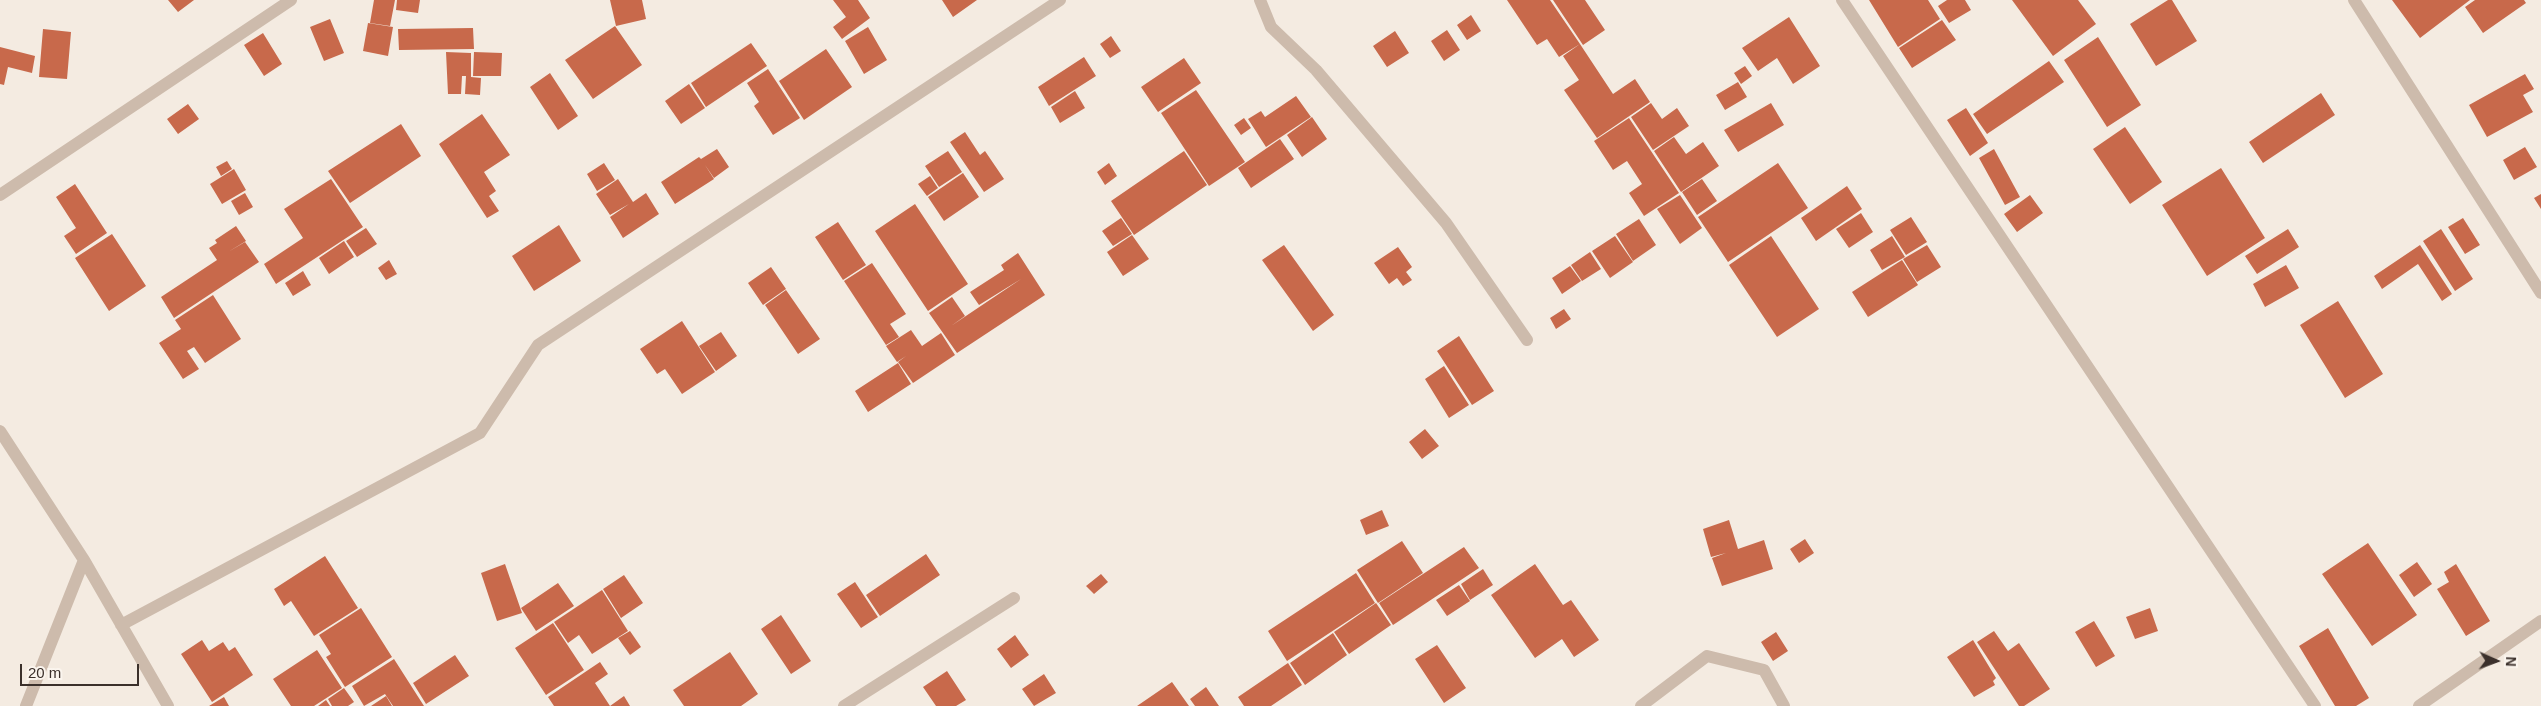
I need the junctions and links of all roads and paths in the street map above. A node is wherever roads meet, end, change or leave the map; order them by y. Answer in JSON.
{"nodes":[{"id":1,"x":291,"y":0,"type":"edge"},
{"id":2,"x":1060,"y":0,"type":"edge"},
{"id":3,"x":1260,"y":0,"type":"edge"},
{"id":4,"x":1842,"y":0,"type":"edge"},
{"id":5,"x":2354,"y":0,"type":"edge"},
{"id":6,"x":0,"y":195,"type":"edge"},
{"id":7,"x":2541,"y":293,"type":"edge"},
{"id":8,"x":1527,"y":340,"type":"dead end"},
{"id":9,"x":0,"y":430,"type":"edge"},
{"id":10,"x":84,"y":560,"type":"junction"},
{"id":11,"x":1014,"y":598,"type":"dead end"},
{"id":12,"x":2541,"y":621,"type":"edge"},
{"id":13,"x":121,"y":624,"type":"junction"},
{"id":14,"x":26,"y":706,"type":"edge"},
{"id":15,"x":168,"y":706,"type":"edge"},
{"id":16,"x":844,"y":706,"type":"edge"},
{"id":17,"x":1641,"y":706,"type":"edge"},
{"id":18,"x":1784,"y":706,"type":"edge"},
{"id":19,"x":2315,"y":706,"type":"edge"},
{"id":20,"x":2419,"y":706,"type":"edge"}],
"edges":[{"from":1,"to":6,"type":"street"},
{"from":2,"to":13,"type":"street"},
{"from":3,"to":8,"type":"street"},
{"from":4,"to":19,"type":"street"},
{"from":5,"to":7,"type":"street"},
{"from":9,"to":10,"type":"street"},
{"from":10,"to":13,"type":"street"},
{"from":10,"to":14,"type":"street"},
{"from":11,"to":16,"type":"street"},
{"from":12,"to":20,"type":"street"},
{"from":13,"to":15,"type":"street"},
{"from":17,"to":18,"type":"street"}]}
